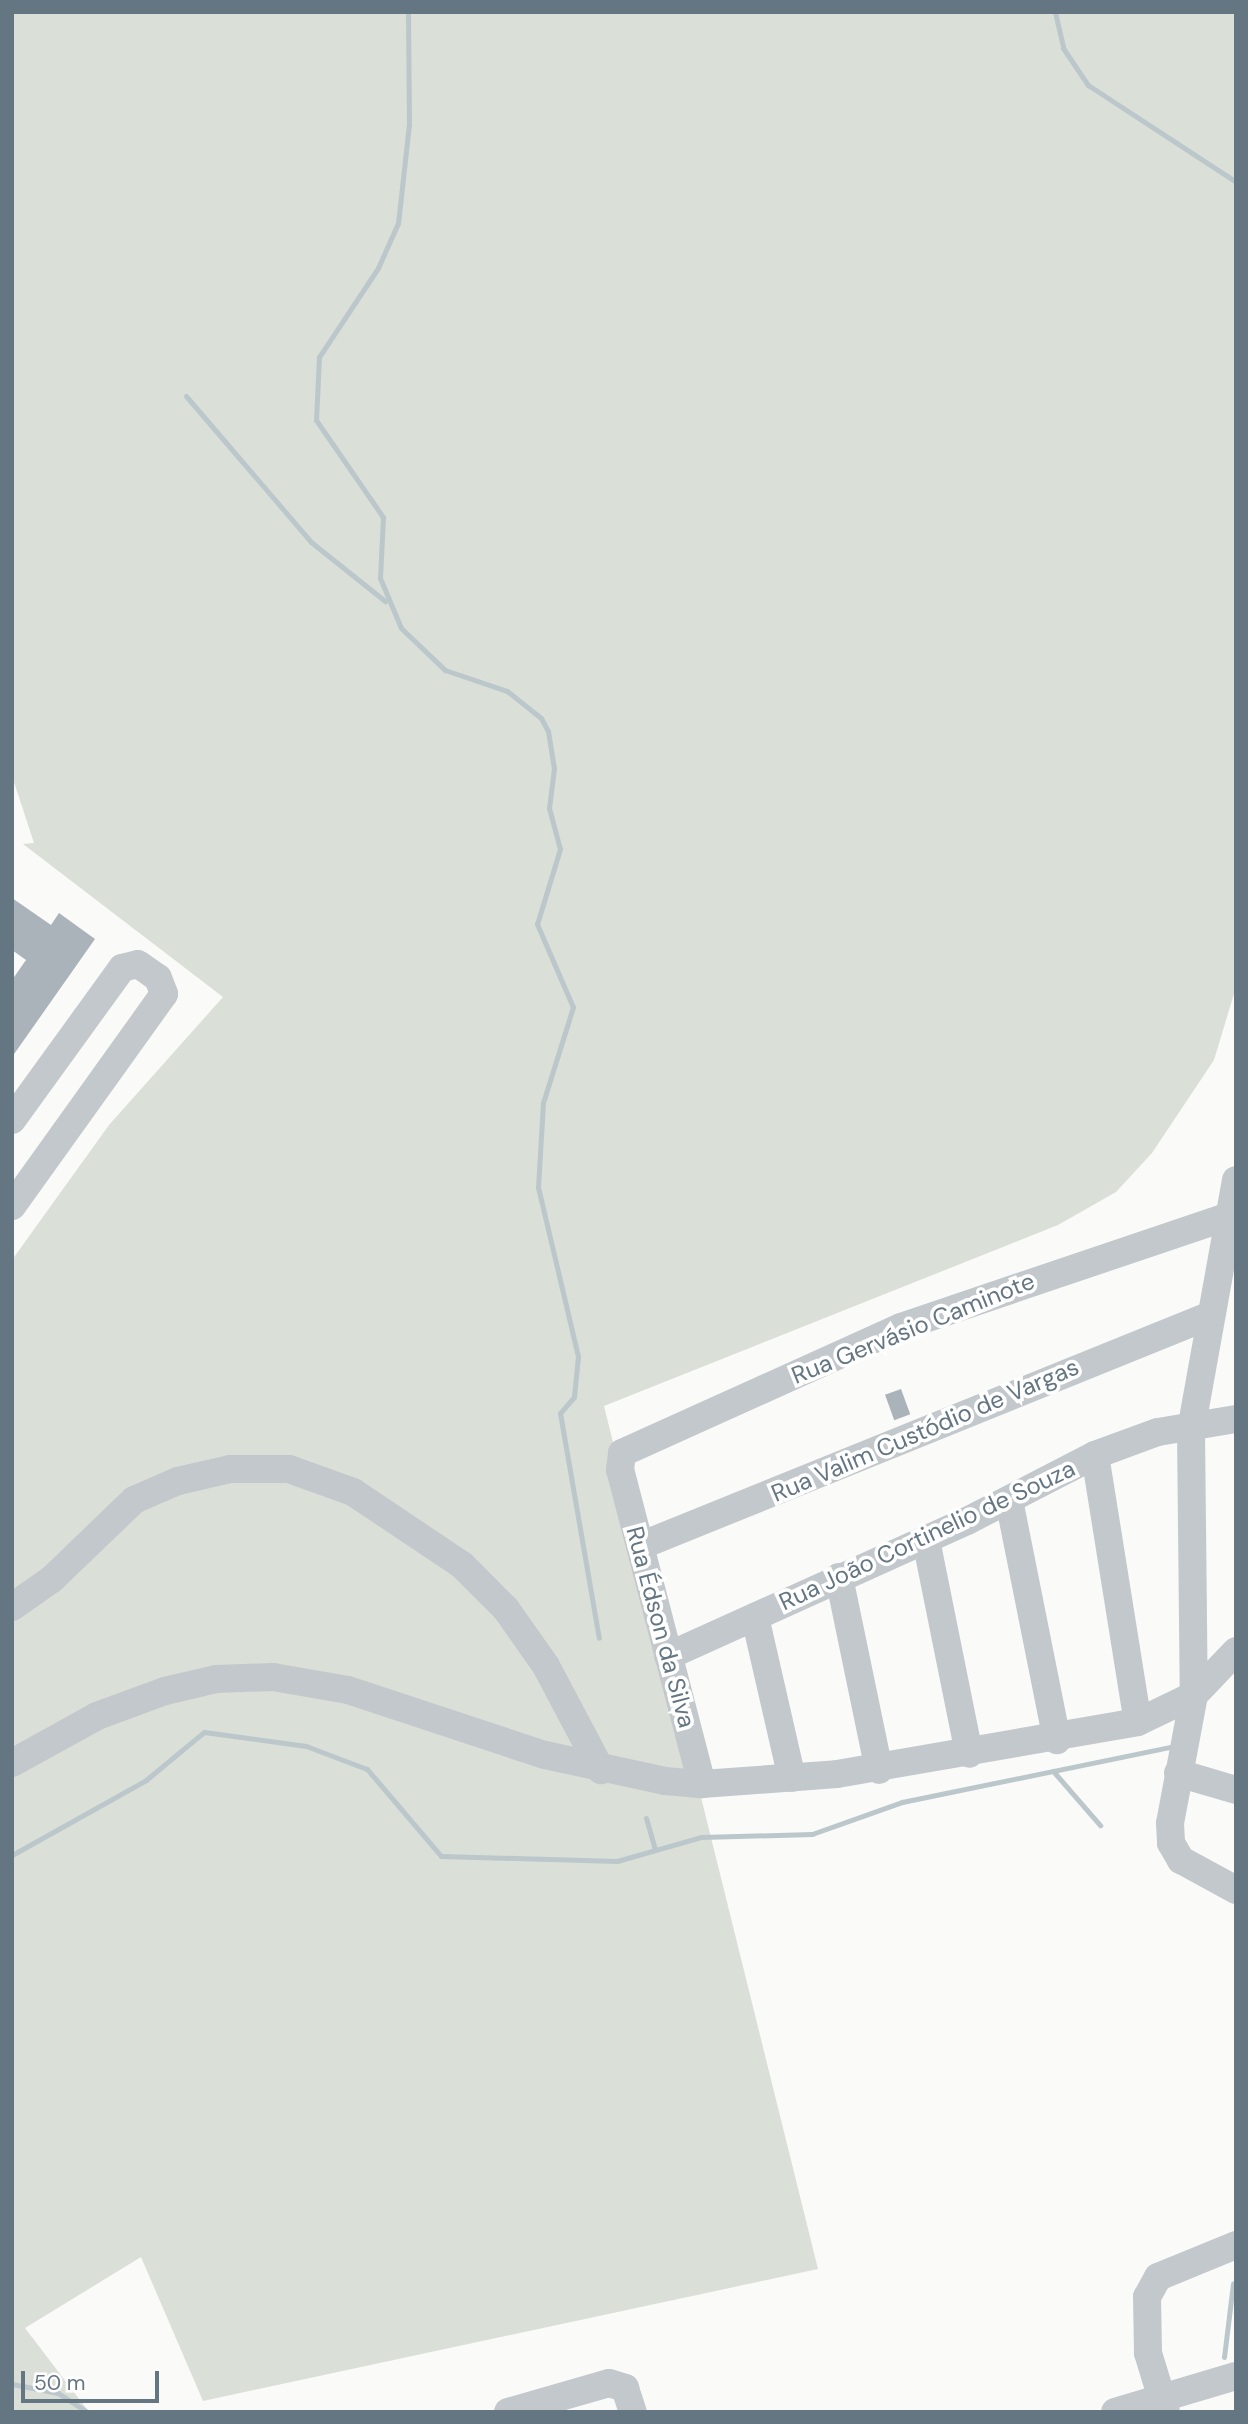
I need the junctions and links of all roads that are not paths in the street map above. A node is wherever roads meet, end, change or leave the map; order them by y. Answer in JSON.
{"nodes":[{"id":1,"x":12,"y":1120,"type":"edge"},
{"id":2,"x":1236,"y":1180,"type":"edge"},
{"id":3,"x":12,"y":1206,"type":"edge"},
{"id":4,"x":1228,"y":1216,"type":"junction"},
{"id":5,"x":1228,"y":1275,"type":"edge"},
{"id":6,"x":1211,"y":1315,"type":"junction"},
{"id":7,"x":1236,"y":1419,"type":"edge"},
{"id":8,"x":1191,"y":1430,"type":"junction"},
{"id":9,"x":1095,"y":1455,"type":"junction"},
{"id":10,"x":620,"y":1470,"type":"joint"},
{"id":11,"x":1009,"y":1500,"type":"junction"},
{"id":12,"x":926,"y":1540,"type":"junction"},
{"id":13,"x":640,"y":1546,"type":"junction"},
{"id":14,"x":839,"y":1577,"type":"junction"},
{"id":15,"x":12,"y":1607,"type":"edge"},
{"id":16,"x":755,"y":1617,"type":"junction"},
{"id":17,"x":1236,"y":1652,"type":"edge"},
{"id":18,"x":668,"y":1656,"type":"junction"},
{"id":19,"x":1194,"y":1695,"type":"junction"},
{"id":20,"x":1138,"y":1722,"type":"junction"},
{"id":21,"x":1057,"y":1740,"type":"junction"},
{"id":22,"x":969,"y":1754,"type":"junction"},
{"id":23,"x":12,"y":1763,"type":"edge"},
{"id":24,"x":601,"y":1770,"type":"junction"},
{"id":25,"x":879,"y":1770,"type":"junction"},
{"id":26,"x":1178,"y":1773,"type":"junction"},
{"id":27,"x":792,"y":1778,"type":"junction"},
{"id":28,"x":702,"y":1784,"type":"junction"},
{"id":29,"x":1236,"y":1790,"type":"edge"},
{"id":30,"x":1236,"y":1890,"type":"edge"},
{"id":31,"x":1236,"y":2245,"type":"edge"},
{"id":32,"x":1236,"y":2376,"type":"edge"},
{"id":33,"x":1164,"y":2405,"type":"edge"},
{"id":34,"x":508,"y":2412,"type":"edge"},
{"id":35,"x":633,"y":2412,"type":"edge"},
{"id":36,"x":1115,"y":2412,"type":"edge"}],
"edges":[{"from":1,"to":3,"type":"street"},
{"from":2,"to":4,"type":"street"},
{"from":4,"to":5,"type":"street"},
{"from":4,"to":10,"type":"street","name":"Rua Gervásio Caminote"},
{"from":5,"to":6,"type":"street"},
{"from":6,"to":8,"type":"street"},
{"from":6,"to":13,"type":"street","name":"Rua Valim Custódio de Vargas"},
{"from":7,"to":8,"type":"street","name":"Rua João Cortinelio de Souza"},
{"from":8,"to":9,"type":"street","name":"Rua João Cortinelio de Souza"},
{"from":8,"to":19,"type":"street"},
{"from":9,"to":11,"type":"street","name":"Rua João Cortinelio de Souza"},
{"from":9,"to":20,"type":"street"},
{"from":10,"to":13,"type":"street","name":"Rua Édson da Silva"},
{"from":11,"to":12,"type":"street","name":"Rua João Cortinelio de Souza"},
{"from":11,"to":21,"type":"street"},
{"from":12,"to":14,"type":"street","name":"Rua João Cortinelio de Souza"},
{"from":12,"to":22,"type":"street"},
{"from":13,"to":18,"type":"street","name":"Rua Édson da Silva"},
{"from":14,"to":16,"type":"street","name":"Rua João Cortinelio de Souza"},
{"from":14,"to":25,"type":"street"},
{"from":15,"to":24,"type":"street"},
{"from":16,"to":18,"type":"street","name":"Rua João Cortinelio de Souza"},
{"from":16,"to":27,"type":"street"},
{"from":17,"to":19,"type":"street"},
{"from":18,"to":28,"type":"street","name":"Rua Édson da Silva"},
{"from":19,"to":20,"type":"street"},
{"from":19,"to":26,"type":"street"},
{"from":20,"to":21,"type":"street"},
{"from":21,"to":22,"type":"street"},
{"from":22,"to":25,"type":"street"},
{"from":23,"to":24,"type":"street"},
{"from":24,"to":28,"type":"street"},
{"from":25,"to":27,"type":"street"},
{"from":26,"to":29,"type":"street"},
{"from":26,"to":30,"type":"street"},
{"from":27,"to":28,"type":"street"},
{"from":31,"to":33,"type":"street"},
{"from":32,"to":33,"type":"street"},
{"from":33,"to":36,"type":"street"},
{"from":34,"to":35,"type":"street"}]}
